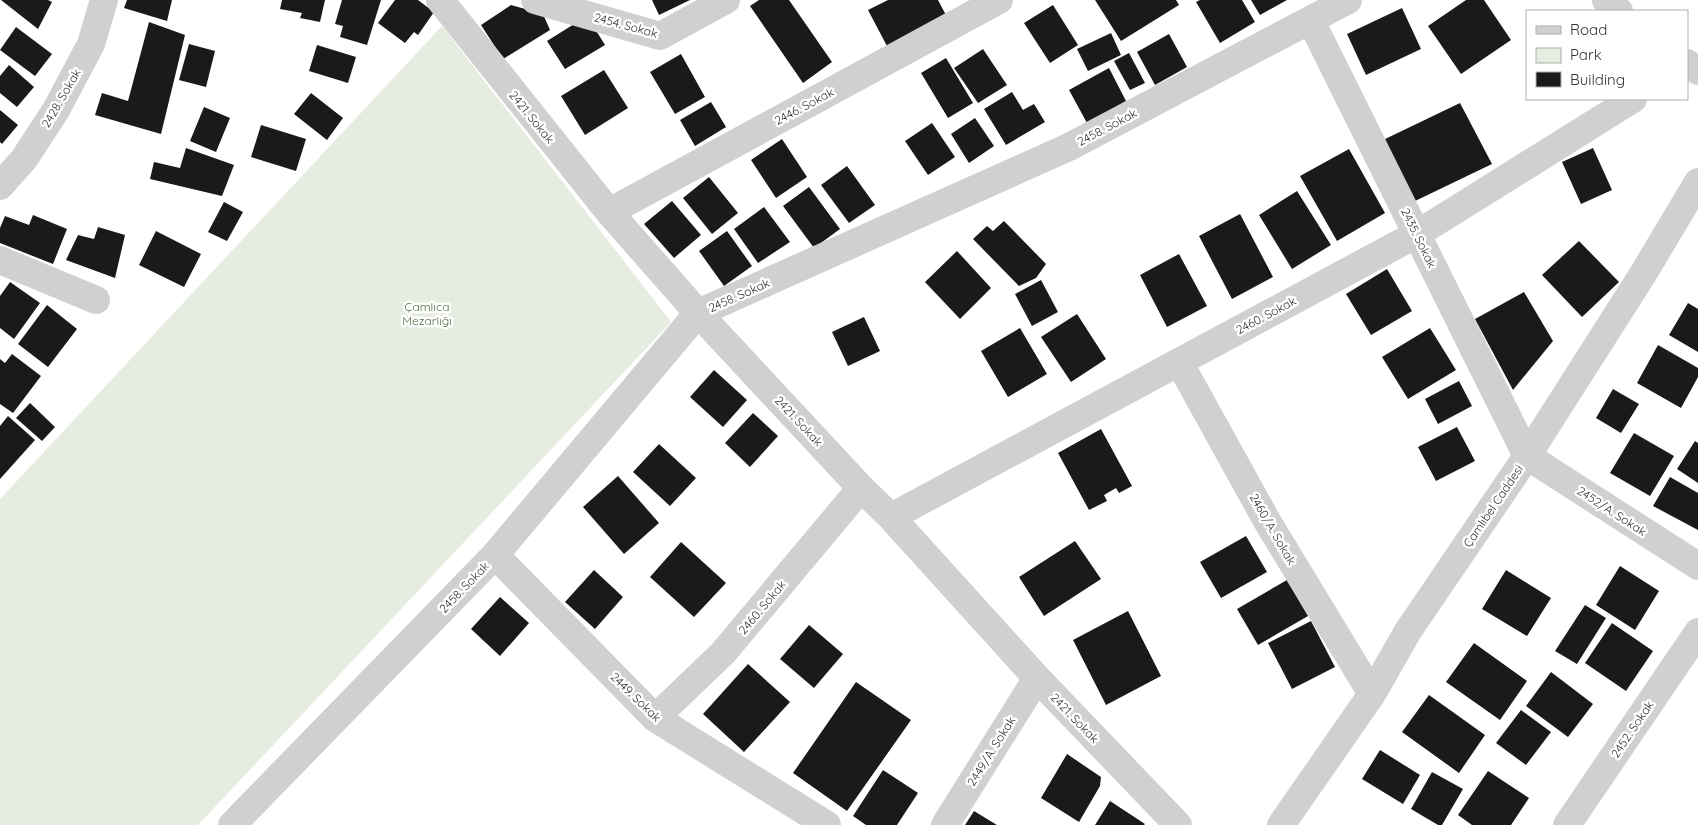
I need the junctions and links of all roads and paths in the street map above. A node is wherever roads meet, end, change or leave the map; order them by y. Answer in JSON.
{"nodes":[{"id":1,"x":104,"y":0,"type":"edge"},
{"id":2,"x":440,"y":0,"type":"edge"},
{"id":3,"x":726,"y":0,"type":"edge"},
{"id":4,"x":999,"y":0,"type":"edge"},
{"id":5,"x":1348,"y":0,"type":"edge"},
{"id":6,"x":1606,"y":0,"type":"edge"},
{"id":7,"x":546,"y":1,"type":"edge"},
{"id":8,"x":1618,"y":10,"type":"edge"},
{"id":9,"x":1311,"y":20,"type":"junction"},
{"id":10,"x":1631,"y":100,"type":"edge"},
{"id":11,"x":1698,"y":182,"type":"edge"},
{"id":12,"x":0,"y":186,"type":"edge"},
{"id":13,"x":608,"y":212,"type":"junction"},
{"id":14,"x":1417,"y":234,"type":"junction"},
{"id":15,"x":0,"y":260,"type":"edge"},
{"id":16,"x":96,"y":300,"type":"dead end"},
{"id":17,"x":698,"y":313,"type":"junction"},
{"id":18,"x":1179,"y":362,"type":"junction"},
{"id":19,"x":1527,"y":456,"type":"junction"},
{"id":20,"x":861,"y":488,"type":"junction"},
{"id":21,"x":891,"y":517,"type":"junction"},
{"id":22,"x":495,"y":555,"type":"junction"},
{"id":23,"x":1698,"y":566,"type":"edge"},
{"id":24,"x":1698,"y":632,"type":"edge"},
{"id":25,"x":1037,"y":678,"type":"junction"},
{"id":26,"x":1372,"y":694,"type":"junction"},
{"id":27,"x":655,"y":718,"type":"junction"},
{"id":28,"x":232,"y":825,"type":"edge"},
{"id":29,"x":827,"y":825,"type":"edge"},
{"id":30,"x":945,"y":825,"type":"edge"},
{"id":31,"x":1178,"y":825,"type":"edge"},
{"id":32,"x":1281,"y":825,"type":"edge"},
{"id":33,"x":1567,"y":825,"type":"edge"}],
"edges":[{"from":1,"to":12,"type":"street","name":"2428. Sokak"},
{"from":2,"to":13,"type":"street","name":"2421. Sokak"},
{"from":3,"to":7,"type":"street","name":"2454. Sokak"},
{"from":4,"to":13,"type":"street","name":"2446. Sokak"},
{"from":5,"to":9,"type":"street","name":"2458. Sokak"},
{"from":6,"to":8,"type":"street"},
{"from":9,"to":14,"type":"street","name":"2435. Sokak"},
{"from":9,"to":17,"type":"street","name":"2458. Sokak"},
{"from":10,"to":14,"type":"street","name":"2460. Sokak"},
{"from":11,"to":19,"type":"street","name":"Çamlıbel Caddesi"},
{"from":13,"to":17,"type":"street","name":"2421. Sokak"},
{"from":14,"to":18,"type":"street","name":"2460. Sokak"},
{"from":14,"to":19,"type":"street","name":"2435. Sokak"},
{"from":15,"to":16,"type":"street"},
{"from":17,"to":20,"type":"street","name":"2421. Sokak"},
{"from":17,"to":22,"type":"street","name":"2458. Sokak"},
{"from":18,"to":21,"type":"street","name":"2460. Sokak"},
{"from":18,"to":26,"type":"street","name":"2460/A. Sokak"},
{"from":19,"to":23,"type":"street","name":"2452/A. Sokak"},
{"from":19,"to":26,"type":"street","name":"Çamlıbel Caddesi"},
{"from":20,"to":21,"type":"street","name":"2421. Sokak"},
{"from":20,"to":27,"type":"street","name":"2460. Sokak"},
{"from":21,"to":25,"type":"street","name":"2421. Sokak"},
{"from":22,"to":27,"type":"street","name":"2449. Sokak"},
{"from":22,"to":28,"type":"street","name":"2458. Sokak"},
{"from":24,"to":33,"type":"street","name":"2452. Sokak"},
{"from":25,"to":30,"type":"street","name":"2449/A. Sokak"},
{"from":25,"to":31,"type":"street","name":"2421. Sokak"},
{"from":26,"to":32,"type":"street","name":"Çamlıbel Caddesi"},
{"from":27,"to":29,"type":"street","name":"2449. Sokak"}]}
